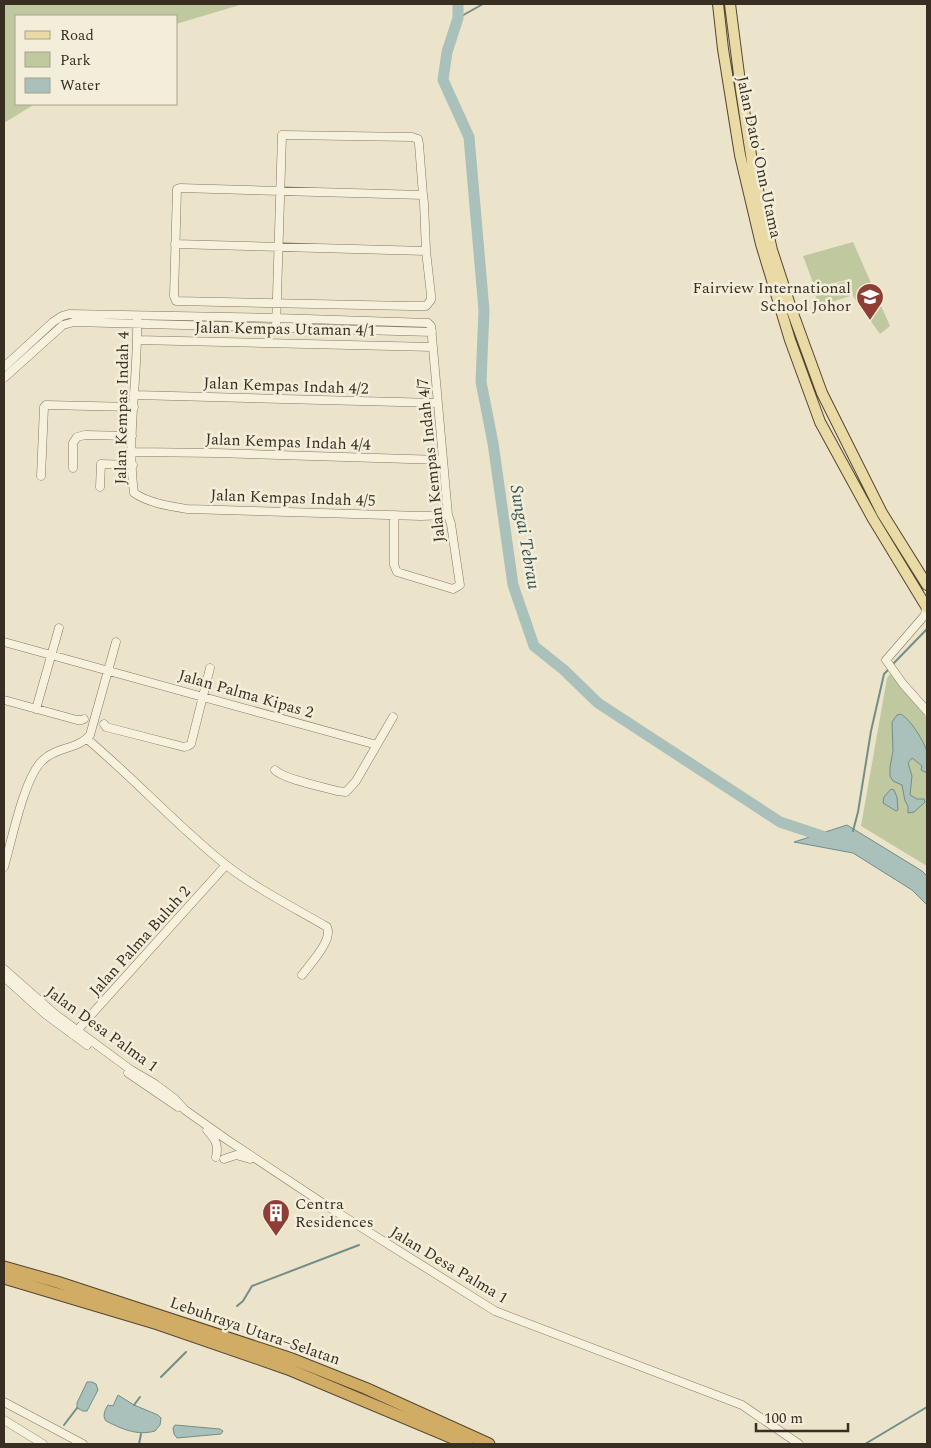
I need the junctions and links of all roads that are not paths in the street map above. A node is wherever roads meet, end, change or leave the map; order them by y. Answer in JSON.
{"nodes":[{"id":1,"x":718,"y":4,"type":"edge"},
{"id":2,"x":730,"y":4,"type":"edge"},
{"id":3,"x":280,"y":191,"type":"junction"},
{"id":4,"x":423,"y":195,"type":"junction"},
{"id":5,"x":175,"y":244,"type":"junction"},
{"id":6,"x":279,"y":247,"type":"junction"},
{"id":7,"x":426,"y":251,"type":"junction"},
{"id":8,"x":277,"y":303,"type":"junction"},
{"id":9,"x":276,"y":318,"type":"junction"},
{"id":10,"x":137,"y":320,"type":"junction"},
{"id":11,"x":276,"y":328,"type":"junction"},
{"id":12,"x":432,"y":332,"type":"junction"},
{"id":13,"x":137,"y":340,"type":"junction"},
{"id":14,"x":433,"y":347,"type":"junction"},
{"id":15,"x":4,"y":367,"type":"edge"},
{"id":16,"x":4,"y":378,"type":"edge"},
{"id":17,"x":822,"y":393,"type":"junction"},
{"id":18,"x":135,"y":395,"type":"junction"},
{"id":19,"x":811,"y":398,"type":"junction"},
{"id":20,"x":437,"y":403,"type":"junction"},
{"id":21,"x":134,"y":407,"type":"junction"},
{"id":22,"x":132,"y":436,"type":"junction"},
{"id":23,"x":133,"y":452,"type":"junction"},
{"id":24,"x":442,"y":460,"type":"junction"},
{"id":25,"x":133,"y":465,"type":"junction"},
{"id":26,"x":73,"y":468,"type":"dead end"},
{"id":27,"x":41,"y":476,"type":"dead end"},
{"id":28,"x":100,"y":487,"type":"dead end"},
{"id":29,"x":140,"y":497,"type":"joint"},
{"id":30,"x":394,"y":515,"type":"junction"},
{"id":31,"x":448,"y":515,"type":"junction"},
{"id":32,"x":918,"y":571,"type":"junction"},
{"id":33,"x":927,"y":580,"type":"edge"},
{"id":34,"x":927,"y":585,"type":"edge"},
{"id":35,"x":927,"y":607,"type":"edge"},
{"id":36,"x":59,"y":628,"type":"dead end"},
{"id":37,"x":4,"y":642,"type":"edge"},
{"id":38,"x":116,"y":642,"type":"dead end"},
{"id":39,"x":52,"y":655,"type":"junction"},
{"id":40,"x":210,"y":668,"type":"dead end"},
{"id":41,"x":108,"y":670,"type":"junction"},
{"id":42,"x":203,"y":697,"type":"junction"},
{"id":43,"x":4,"y":700,"type":"edge"},
{"id":44,"x":925,"y":706,"type":"edge"},
{"id":45,"x":36,"y":709,"type":"junction"},
{"id":46,"x":393,"y":717,"type":"dead end"},
{"id":47,"x":84,"y":719,"type":"dead end"},
{"id":48,"x":104,"y":724,"type":"dead end"},
{"id":49,"x":86,"y":739,"type":"junction"},
{"id":50,"x":377,"y":745,"type":"junction"},
{"id":51,"x":275,"y":770,"type":"dead end"},
{"id":52,"x":226,"y":865,"type":"junction"},
{"id":53,"x":4,"y":867,"type":"edge"},
{"id":54,"x":4,"y":969,"type":"edge"},
{"id":55,"x":302,"y":975,"type":"dead end"},
{"id":56,"x":4,"y":978,"type":"edge"},
{"id":57,"x":75,"y":1033,"type":"junction"},
{"id":58,"x":201,"y":1122,"type":"junction"},
{"id":59,"x":216,"y":1157,"type":"dead end"},
{"id":60,"x":224,"y":1159,"type":"dead end"},
{"id":61,"x":264,"y":1164,"type":"junction"},
{"id":62,"x":4,"y":1260,"type":"edge"},
{"id":63,"x":4,"y":1268,"type":"edge"},
{"id":64,"x":4,"y":1278,"type":"edge"},
{"id":65,"x":57,"y":1282,"type":"junction"},
{"id":66,"x":4,"y":1402,"type":"edge"},
{"id":67,"x":4,"y":1420,"type":"edge"},
{"id":68,"x":69,"y":1440,"type":"edge"},
{"id":69,"x":43,"y":1444,"type":"edge"},
{"id":70,"x":60,"y":1444,"type":"edge"},
{"id":71,"x":83,"y":1444,"type":"edge"},
{"id":72,"x":467,"y":1444,"type":"edge"},
{"id":73,"x":489,"y":1444,"type":"edge"},
{"id":74,"x":799,"y":1444,"type":"edge"}],
"edges":[{"from":1,"to":19,"type":"main road","name":"Jalan Dato' Onn Utama"},
{"from":2,"to":17,"type":"main road","name":"Jalan Dato' Onn Utama"},
{"from":3,"to":4,"type":"street"},
{"from":3,"to":4,"type":"street"},
{"from":3,"to":5,"type":"street"},
{"from":3,"to":6,"type":"street"},
{"from":4,"to":7,"type":"street"},
{"from":5,"to":6,"type":"street"},
{"from":5,"to":8,"type":"street"},
{"from":6,"to":7,"type":"street"},
{"from":6,"to":8,"type":"street"},
{"from":7,"to":8,"type":"street"},
{"from":8,"to":9,"type":"street"},
{"from":9,"to":10,"type":"street"},
{"from":9,"to":11,"type":"street"},
{"from":9,"to":12,"type":"street"},
{"from":10,"to":11,"type":"street"},
{"from":10,"to":13,"type":"street","name":"Jalan Kempas Indah 4"},
{"from":10,"to":15,"type":"street"},
{"from":10,"to":16,"type":"street"},
{"from":11,"to":12,"type":"street"},
{"from":12,"to":14,"type":"street","name":"Jalan Kempas Indah 4/7"},
{"from":13,"to":14,"type":"street","name":"Jalan Kempas Utaman 4/1"},
{"from":13,"to":18,"type":"street","name":"Jalan Kempas Indah 4"},
{"from":14,"to":20,"type":"street","name":"Jalan Kempas Indah 4/7"},
{"from":17,"to":19,"type":"main road"},
{"from":17,"to":32,"type":"main road","name":"Jalan Dato' Onn Utama"},
{"from":18,"to":20,"type":"street","name":"Jalan Kempas Indah 4/2"},
{"from":18,"to":21,"type":"street","name":"Jalan Kempas Indah 4"},
{"from":19,"to":35,"type":"main road","name":"Jalan Dato' Onn Utama"},
{"from":20,"to":24,"type":"street","name":"Jalan Kempas Indah 4/7"},
{"from":21,"to":22,"type":"street","name":"Jalan Kempas Indah 4"},
{"from":21,"to":27,"type":"street"},
{"from":22,"to":23,"type":"street","name":"Jalan Kempas Indah 4"},
{"from":22,"to":26,"type":"street"},
{"from":23,"to":24,"type":"street","name":"Jalan Kempas Indah 4/4"},
{"from":23,"to":25,"type":"street","name":"Jalan Kempas Indah 4"},
{"from":24,"to":31,"type":"street","name":"Jalan Kempas Indah 4/7"},
{"from":25,"to":28,"type":"street"},
{"from":25,"to":29,"type":"street","name":"Jalan Kempas Indah 4"},
{"from":29,"to":30,"type":"street","name":"Jalan Kempas Indah 4/5"},
{"from":30,"to":31,"type":"street","name":"Jalan Kempas Indah 4/5"},
{"from":30,"to":31,"type":"street","name":"Jalan Kempas Indah 4/7"},
{"from":32,"to":33,"type":"main road"},
{"from":32,"to":34,"type":"main road","name":"Jalan Dato' Onn Utama"},
{"from":35,"to":44,"type":"street"},
{"from":36,"to":39,"type":"street"},
{"from":37,"to":39,"type":"street","name":"Jalan Palma Kipas 2"},
{"from":38,"to":41,"type":"street"},
{"from":39,"to":41,"type":"street","name":"Jalan Palma Kipas 2"},
{"from":39,"to":45,"type":"street"},
{"from":40,"to":42,"type":"street"},
{"from":41,"to":42,"type":"street","name":"Jalan Palma Kipas 2"},
{"from":41,"to":49,"type":"street"},
{"from":42,"to":48,"type":"street"},
{"from":42,"to":50,"type":"street","name":"Jalan Palma Kipas 2"},
{"from":43,"to":45,"type":"street"},
{"from":45,"to":47,"type":"street"},
{"from":46,"to":50,"type":"street"},
{"from":49,"to":52,"type":"street"},
{"from":49,"to":53,"type":"street"},
{"from":50,"to":51,"type":"street"},
{"from":52,"to":55,"type":"street"},
{"from":52,"to":57,"type":"street","name":"Jalan Palma Buluh 2"},
{"from":54,"to":57,"type":"street","name":"Jalan Desa Palma 1"},
{"from":56,"to":57,"type":"street","name":"Jalan Desa Palma 1"},
{"from":57,"to":58,"type":"street","name":"Jalan Desa Palma 1"},
{"from":58,"to":59,"type":"street"},
{"from":58,"to":61,"type":"street","name":"Jalan Desa Palma 1"},
{"from":60,"to":61,"type":"street"},
{"from":61,"to":74,"type":"street","name":"Jalan Desa Palma 1"},
{"from":62,"to":65,"type":"highway"},
{"from":63,"to":65,"type":"highway","name":"Lebuhraya Utara–Selatan"},
{"from":64,"to":72,"type":"highway","name":"Lebuhraya Utara–Selatan"},
{"from":65,"to":73,"type":"highway","name":"Lebuhraya Utara–Selatan"},
{"from":66,"to":68,"type":"street"},
{"from":67,"to":69,"type":"street"},
{"from":68,"to":70,"type":"street"},
{"from":68,"to":71,"type":"street"}]}
